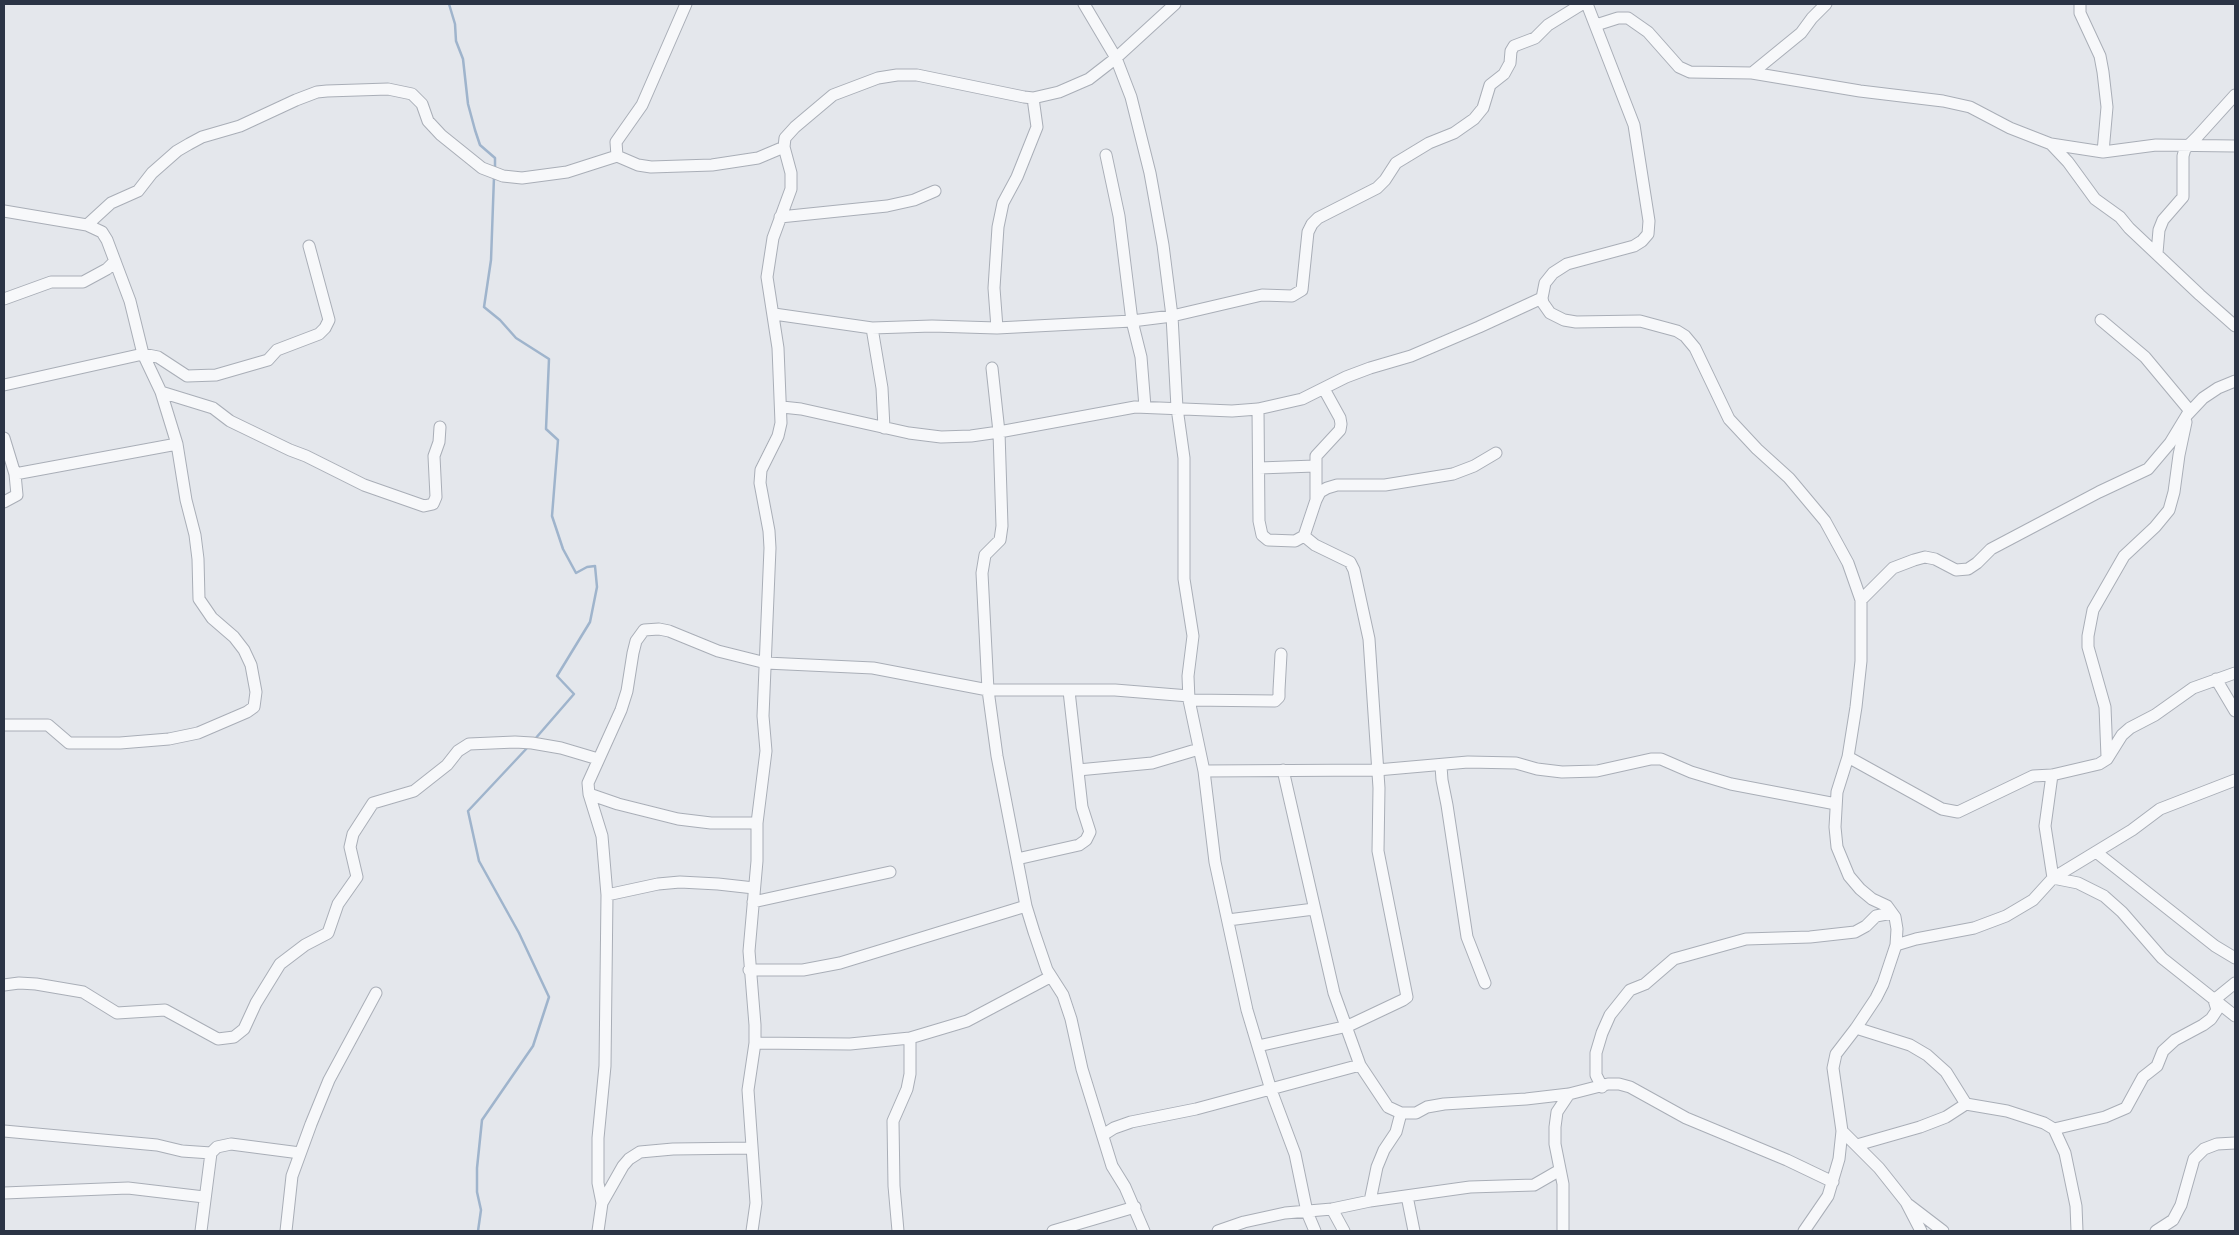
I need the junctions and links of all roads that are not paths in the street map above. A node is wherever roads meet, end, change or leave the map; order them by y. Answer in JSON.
{"nodes":[{"id":1,"x":686,"y":4,"type":"edge"},
{"id":2,"x":1084,"y":4,"type":"edge"},
{"id":3,"x":1175,"y":4,"type":"edge"},
{"id":4,"x":1582,"y":4,"type":"edge"},
{"id":5,"x":1587,"y":4,"type":"edge"},
{"id":6,"x":1826,"y":4,"type":"edge"},
{"id":7,"x":2080,"y":4,"type":"edge"},
{"id":8,"x":1596,"y":25,"type":"junction"},
{"id":9,"x":1116,"y":58,"type":"junction"},
{"id":10,"x":1752,"y":73,"type":"junction"},
{"id":11,"x":2235,"y":94,"type":"edge"},
{"id":12,"x":1034,"y":98,"type":"junction"},
{"id":13,"x":2051,"y":144,"type":"junction"},
{"id":14,"x":2188,"y":145,"type":"junction"},
{"id":15,"x":2235,"y":146,"type":"edge"},
{"id":16,"x":784,"y":147,"type":"junction"},
{"id":17,"x":2103,"y":152,"type":"junction"},
{"id":18,"x":1106,"y":155,"type":"dead end"},
{"id":19,"x":617,"y":156,"type":"junction"},
{"id":20,"x":935,"y":191,"type":"dead end"},
{"id":21,"x":4,"y":211,"type":"edge"},
{"id":22,"x":780,"y":217,"type":"junction"},
{"id":23,"x":87,"y":224,"type":"junction"},
{"id":24,"x":309,"y":246,"type":"dead end"},
{"id":25,"x":2157,"y":253,"type":"junction"},
{"id":26,"x":115,"y":261,"type":"junction"},
{"id":27,"x":1542,"y":298,"type":"junction"},
{"id":28,"x":4,"y":299,"type":"edge"},
{"id":29,"x":774,"y":314,"type":"junction"},
{"id":30,"x":1172,"y":316,"type":"junction"},
{"id":31,"x":2101,"y":320,"type":"dead end"},
{"id":32,"x":1132,"y":321,"type":"junction"},
{"id":33,"x":2235,"y":326,"type":"edge"},
{"id":34,"x":872,"y":328,"type":"junction"},
{"id":35,"x":997,"y":328,"type":"junction"},
{"id":36,"x":144,"y":354,"type":"junction"},
{"id":37,"x":992,"y":368,"type":"dead end"},
{"id":38,"x":2235,"y":381,"type":"edge"},
{"id":39,"x":4,"y":385,"type":"edge"},
{"id":40,"x":1324,"y":390,"type":"junction"},
{"id":41,"x":161,"y":392,"type":"junction"},
{"id":42,"x":782,"y":407,"type":"junction"},
{"id":43,"x":1145,"y":407,"type":"junction"},
{"id":44,"x":1177,"y":408,"type":"junction"},
{"id":45,"x":1258,"y":409,"type":"junction"},
{"id":46,"x":2189,"y":413,"type":"junction"},
{"id":47,"x":440,"y":427,"type":"dead end"},
{"id":48,"x":884,"y":428,"type":"junction"},
{"id":49,"x":999,"y":432,"type":"junction"},
{"id":50,"x":4,"y":438,"type":"edge"},
{"id":51,"x":177,"y":444,"type":"junction"},
{"id":52,"x":1496,"y":453,"type":"dead end"},
{"id":53,"x":1315,"y":466,"type":"junction"},
{"id":54,"x":1259,"y":468,"type":"junction"},
{"id":55,"x":15,"y":474,"type":"junction"},
{"id":56,"x":1316,"y":500,"type":"junction"},
{"id":57,"x":4,"y":502,"type":"edge"},
{"id":58,"x":1304,"y":536,"type":"junction"},
{"id":59,"x":1861,"y":600,"type":"junction"},
{"id":60,"x":1281,"y":654,"type":"dead end"},
{"id":61,"x":766,"y":663,"type":"junction"},
{"id":62,"x":2235,"y":672,"type":"edge"},
{"id":63,"x":2216,"y":679,"type":"junction"},
{"id":64,"x":988,"y":690,"type":"junction"},
{"id":65,"x":1069,"y":691,"type":"junction"},
{"id":66,"x":1189,"y":698,"type":"junction"},
{"id":67,"x":2235,"y":711,"type":"edge"},
{"id":68,"x":4,"y":725,"type":"edge"},
{"id":69,"x":1199,"y":749,"type":"junction"},
{"id":70,"x":1848,"y":757,"type":"junction"},
{"id":71,"x":2107,"y":758,"type":"junction"},
{"id":72,"x":598,"y":759,"type":"junction"},
{"id":73,"x":1442,"y":766,"type":"junction"},
{"id":74,"x":1078,"y":770,"type":"junction"},
{"id":75,"x":1283,"y":770,"type":"junction"},
{"id":76,"x":1377,"y":770,"type":"junction"},
{"id":77,"x":1204,"y":771,"type":"junction"},
{"id":78,"x":2052,"y":775,"type":"junction"},
{"id":79,"x":2235,"y":780,"type":"edge"},
{"id":80,"x":589,"y":794,"type":"junction"},
{"id":81,"x":1836,"y":804,"type":"junction"},
{"id":82,"x":758,"y":823,"type":"junction"},
{"id":83,"x":2096,"y":852,"type":"junction"},
{"id":84,"x":1017,"y":859,"type":"junction"},
{"id":85,"x":890,"y":872,"type":"dead end"},
{"id":86,"x":2053,"y":878,"type":"junction"},
{"id":87,"x":754,"y":888,"type":"junction"},
{"id":88,"x":607,"y":895,"type":"junction"},
{"id":89,"x":753,"y":902,"type":"junction"},
{"id":90,"x":1026,"y":906,"type":"junction"},
{"id":91,"x":1314,"y":909,"type":"junction"},
{"id":92,"x":1892,"y":913,"type":"junction"},
{"id":93,"x":1228,"y":920,"type":"junction"},
{"id":94,"x":1896,"y":945,"type":"junction"},
{"id":95,"x":2235,"y":958,"type":"edge"},
{"id":96,"x":749,"y":970,"type":"junction"},
{"id":97,"x":1050,"y":978,"type":"junction"},
{"id":98,"x":1485,"y":983,"type":"dead end"},
{"id":99,"x":2235,"y":983,"type":"edge"},
{"id":100,"x":4,"y":985,"type":"edge"},
{"id":101,"x":376,"y":993,"type":"dead end"},
{"id":102,"x":2214,"y":1000,"type":"junction"},
{"id":103,"x":2235,"y":1016,"type":"edge"},
{"id":104,"x":1348,"y":1026,"type":"junction"},
{"id":105,"x":1856,"y":1028,"type":"junction"},
{"id":106,"x":910,"y":1038,"type":"junction"},
{"id":107,"x":754,"y":1043,"type":"junction"},
{"id":108,"x":1258,"y":1046,"type":"junction"},
{"id":109,"x":1360,"y":1065,"type":"junction"},
{"id":110,"x":1602,"y":1087,"type":"junction"},
{"id":111,"x":1271,"y":1090,"type":"junction"},
{"id":112,"x":1569,"y":1094,"type":"junction"},
{"id":113,"x":1966,"y":1104,"type":"junction"},
{"id":114,"x":1401,"y":1114,"type":"junction"},
{"id":115,"x":2054,"y":1130,"type":"junction"},
{"id":116,"x":4,"y":1131,"type":"edge"},
{"id":117,"x":1842,"y":1131,"type":"junction"},
{"id":118,"x":1103,"y":1135,"type":"junction"},
{"id":119,"x":2235,"y":1142,"type":"edge"},
{"id":120,"x":1857,"y":1145,"type":"junction"},
{"id":121,"x":752,"y":1148,"type":"junction"},
{"id":122,"x":211,"y":1153,"type":"junction"},
{"id":123,"x":300,"y":1153,"type":"junction"},
{"id":124,"x":1560,"y":1170,"type":"junction"},
{"id":125,"x":1833,"y":1182,"type":"junction"},
{"id":126,"x":4,"y":1193,"type":"edge"},
{"id":127,"x":204,"y":1196,"type":"junction"},
{"id":128,"x":1407,"y":1196,"type":"junction"},
{"id":129,"x":1370,"y":1201,"type":"junction"},
{"id":130,"x":1906,"y":1202,"type":"junction"},
{"id":131,"x":602,"y":1203,"type":"junction"},
{"id":132,"x":1135,"y":1207,"type":"junction"},
{"id":133,"x":1332,"y":1209,"type":"junction"},
{"id":134,"x":1308,"y":1212,"type":"junction"},
{"id":135,"x":1564,"y":1218,"type":"junction"},
{"id":136,"x":201,"y":1231,"type":"edge"},
{"id":137,"x":286,"y":1231,"type":"edge"},
{"id":138,"x":598,"y":1231,"type":"edge"},
{"id":139,"x":752,"y":1231,"type":"edge"},
{"id":140,"x":898,"y":1231,"type":"edge"},
{"id":141,"x":1053,"y":1231,"type":"edge"},
{"id":142,"x":1144,"y":1231,"type":"edge"},
{"id":143,"x":1218,"y":1231,"type":"edge"},
{"id":144,"x":1315,"y":1231,"type":"edge"},
{"id":145,"x":1344,"y":1231,"type":"edge"},
{"id":146,"x":1414,"y":1231,"type":"edge"},
{"id":147,"x":1557,"y":1231,"type":"edge"},
{"id":148,"x":1563,"y":1231,"type":"edge"},
{"id":149,"x":1804,"y":1231,"type":"edge"},
{"id":150,"x":1921,"y":1231,"type":"edge"},
{"id":151,"x":1943,"y":1231,"type":"edge"},
{"id":152,"x":2077,"y":1231,"type":"edge"},
{"id":153,"x":2156,"y":1231,"type":"edge"}],
"edges":[{"from":1,"to":19,"type":"street"},
{"from":2,"to":9,"type":"street"},
{"from":3,"to":9,"type":"street"},
{"from":4,"to":30,"type":"street"},
{"from":5,"to":8,"type":"street"},
{"from":6,"to":10,"type":"street"},
{"from":7,"to":17,"type":"street"},
{"from":8,"to":10,"type":"street"},
{"from":8,"to":27,"type":"street"},
{"from":9,"to":12,"type":"street"},
{"from":9,"to":30,"type":"street"},
{"from":10,"to":13,"type":"street"},
{"from":11,"to":14,"type":"street"},
{"from":12,"to":16,"type":"street"},
{"from":12,"to":35,"type":"street"},
{"from":13,"to":17,"type":"street"},
{"from":13,"to":25,"type":"street"},
{"from":14,"to":15,"type":"street"},
{"from":14,"to":17,"type":"street"},
{"from":14,"to":25,"type":"street"},
{"from":16,"to":19,"type":"street"},
{"from":16,"to":22,"type":"street"},
{"from":18,"to":32,"type":"street"},
{"from":19,"to":23,"type":"street"},
{"from":20,"to":22,"type":"street"},
{"from":21,"to":23,"type":"street"},
{"from":22,"to":29,"type":"street"},
{"from":23,"to":26,"type":"street"},
{"from":24,"to":36,"type":"street"},
{"from":25,"to":33,"type":"street"},
{"from":26,"to":28,"type":"street"},
{"from":26,"to":36,"type":"street"},
{"from":27,"to":40,"type":"street"},
{"from":27,"to":59,"type":"street"},
{"from":29,"to":34,"type":"street"},
{"from":29,"to":42,"type":"street"},
{"from":30,"to":32,"type":"street"},
{"from":30,"to":44,"type":"street"},
{"from":31,"to":46,"type":"street"},
{"from":32,"to":35,"type":"street"},
{"from":32,"to":43,"type":"street"},
{"from":34,"to":35,"type":"street"},
{"from":34,"to":48,"type":"street"},
{"from":36,"to":39,"type":"street"},
{"from":36,"to":41,"type":"street"},
{"from":37,"to":49,"type":"street"},
{"from":38,"to":46,"type":"street"},
{"from":40,"to":45,"type":"street"},
{"from":40,"to":53,"type":"street"},
{"from":41,"to":47,"type":"street"},
{"from":41,"to":51,"type":"street"},
{"from":42,"to":48,"type":"street"},
{"from":42,"to":61,"type":"street"},
{"from":43,"to":44,"type":"street"},
{"from":43,"to":49,"type":"street"},
{"from":44,"to":45,"type":"street"},
{"from":44,"to":66,"type":"street"},
{"from":45,"to":54,"type":"street"},
{"from":46,"to":59,"type":"street"},
{"from":46,"to":71,"type":"street"},
{"from":48,"to":49,"type":"street"},
{"from":49,"to":64,"type":"street"},
{"from":50,"to":55,"type":"street"},
{"from":51,"to":55,"type":"street"},
{"from":51,"to":68,"type":"street"},
{"from":52,"to":56,"type":"street"},
{"from":53,"to":54,"type":"street"},
{"from":53,"to":56,"type":"street"},
{"from":54,"to":58,"type":"street"},
{"from":55,"to":57,"type":"street"},
{"from":56,"to":58,"type":"street"},
{"from":58,"to":76,"type":"street"},
{"from":59,"to":70,"type":"street"},
{"from":60,"to":66,"type":"street"},
{"from":61,"to":64,"type":"street"},
{"from":61,"to":72,"type":"street"},
{"from":61,"to":82,"type":"street"},
{"from":62,"to":63,"type":"street"},
{"from":63,"to":67,"type":"street"},
{"from":63,"to":71,"type":"street"},
{"from":64,"to":65,"type":"street"},
{"from":64,"to":84,"type":"street"},
{"from":65,"to":66,"type":"street"},
{"from":65,"to":74,"type":"street"},
{"from":66,"to":69,"type":"street"},
{"from":69,"to":74,"type":"street"},
{"from":69,"to":77,"type":"street"},
{"from":70,"to":78,"type":"street"},
{"from":70,"to":81,"type":"street"},
{"from":71,"to":78,"type":"street"},
{"from":72,"to":80,"type":"street"},
{"from":72,"to":100,"type":"street"},
{"from":73,"to":76,"type":"street"},
{"from":73,"to":81,"type":"street"},
{"from":73,"to":98,"type":"street"},
{"from":74,"to":84,"type":"street"},
{"from":75,"to":76,"type":"street"},
{"from":75,"to":77,"type":"street"},
{"from":75,"to":91,"type":"street"},
{"from":76,"to":104,"type":"street"},
{"from":77,"to":93,"type":"street"},
{"from":78,"to":86,"type":"street"},
{"from":79,"to":83,"type":"street"},
{"from":80,"to":82,"type":"street"},
{"from":80,"to":88,"type":"street"},
{"from":81,"to":92,"type":"street"},
{"from":82,"to":87,"type":"street"},
{"from":83,"to":86,"type":"street"},
{"from":83,"to":95,"type":"street"},
{"from":84,"to":90,"type":"street"},
{"from":85,"to":89,"type":"street"},
{"from":86,"to":94,"type":"street"},
{"from":86,"to":102,"type":"street"},
{"from":87,"to":88,"type":"street"},
{"from":87,"to":89,"type":"street"},
{"from":88,"to":131,"type":"street"},
{"from":89,"to":96,"type":"street"},
{"from":90,"to":96,"type":"street"},
{"from":90,"to":97,"type":"street"},
{"from":91,"to":93,"type":"street"},
{"from":91,"to":104,"type":"street"},
{"from":92,"to":94,"type":"street"},
{"from":92,"to":110,"type":"street"},
{"from":93,"to":108,"type":"street"},
{"from":94,"to":105,"type":"street"},
{"from":96,"to":107,"type":"street"},
{"from":97,"to":106,"type":"street"},
{"from":97,"to":118,"type":"street"},
{"from":99,"to":102,"type":"street"},
{"from":101,"to":123,"type":"street"},
{"from":102,"to":103,"type":"street"},
{"from":102,"to":115,"type":"street"},
{"from":104,"to":108,"type":"street"},
{"from":104,"to":109,"type":"street"},
{"from":105,"to":113,"type":"street"},
{"from":105,"to":117,"type":"street"},
{"from":106,"to":107,"type":"street"},
{"from":106,"to":140,"type":"street"},
{"from":107,"to":121,"type":"street"},
{"from":108,"to":111,"type":"street"},
{"from":109,"to":111,"type":"street"},
{"from":109,"to":114,"type":"street"},
{"from":110,"to":112,"type":"street"},
{"from":110,"to":125,"type":"street"},
{"from":111,"to":118,"type":"street"},
{"from":111,"to":134,"type":"street"},
{"from":112,"to":114,"type":"street"},
{"from":112,"to":124,"type":"street"},
{"from":113,"to":115,"type":"street"},
{"from":113,"to":120,"type":"street"},
{"from":114,"to":129,"type":"street"},
{"from":115,"to":152,"type":"street"},
{"from":116,"to":122,"type":"street"},
{"from":117,"to":120,"type":"street"},
{"from":117,"to":125,"type":"street"},
{"from":118,"to":132,"type":"street"},
{"from":119,"to":153,"type":"street"},
{"from":120,"to":130,"type":"street"},
{"from":121,"to":131,"type":"street"},
{"from":121,"to":139,"type":"street"},
{"from":122,"to":123,"type":"street"},
{"from":122,"to":127,"type":"street"},
{"from":123,"to":137,"type":"street"},
{"from":124,"to":128,"type":"street"},
{"from":124,"to":135,"type":"street"},
{"from":125,"to":149,"type":"street"},
{"from":126,"to":127,"type":"street"},
{"from":127,"to":136,"type":"street"},
{"from":128,"to":129,"type":"street"},
{"from":128,"to":146,"type":"street"},
{"from":129,"to":133,"type":"street"},
{"from":130,"to":150,"type":"street"},
{"from":130,"to":151,"type":"street"},
{"from":131,"to":138,"type":"street"},
{"from":132,"to":141,"type":"street"},
{"from":132,"to":142,"type":"street"},
{"from":133,"to":134,"type":"street"},
{"from":133,"to":145,"type":"street"},
{"from":134,"to":143,"type":"street"},
{"from":134,"to":144,"type":"street"},
{"from":135,"to":147,"type":"street"},
{"from":135,"to":148,"type":"street"}]}
